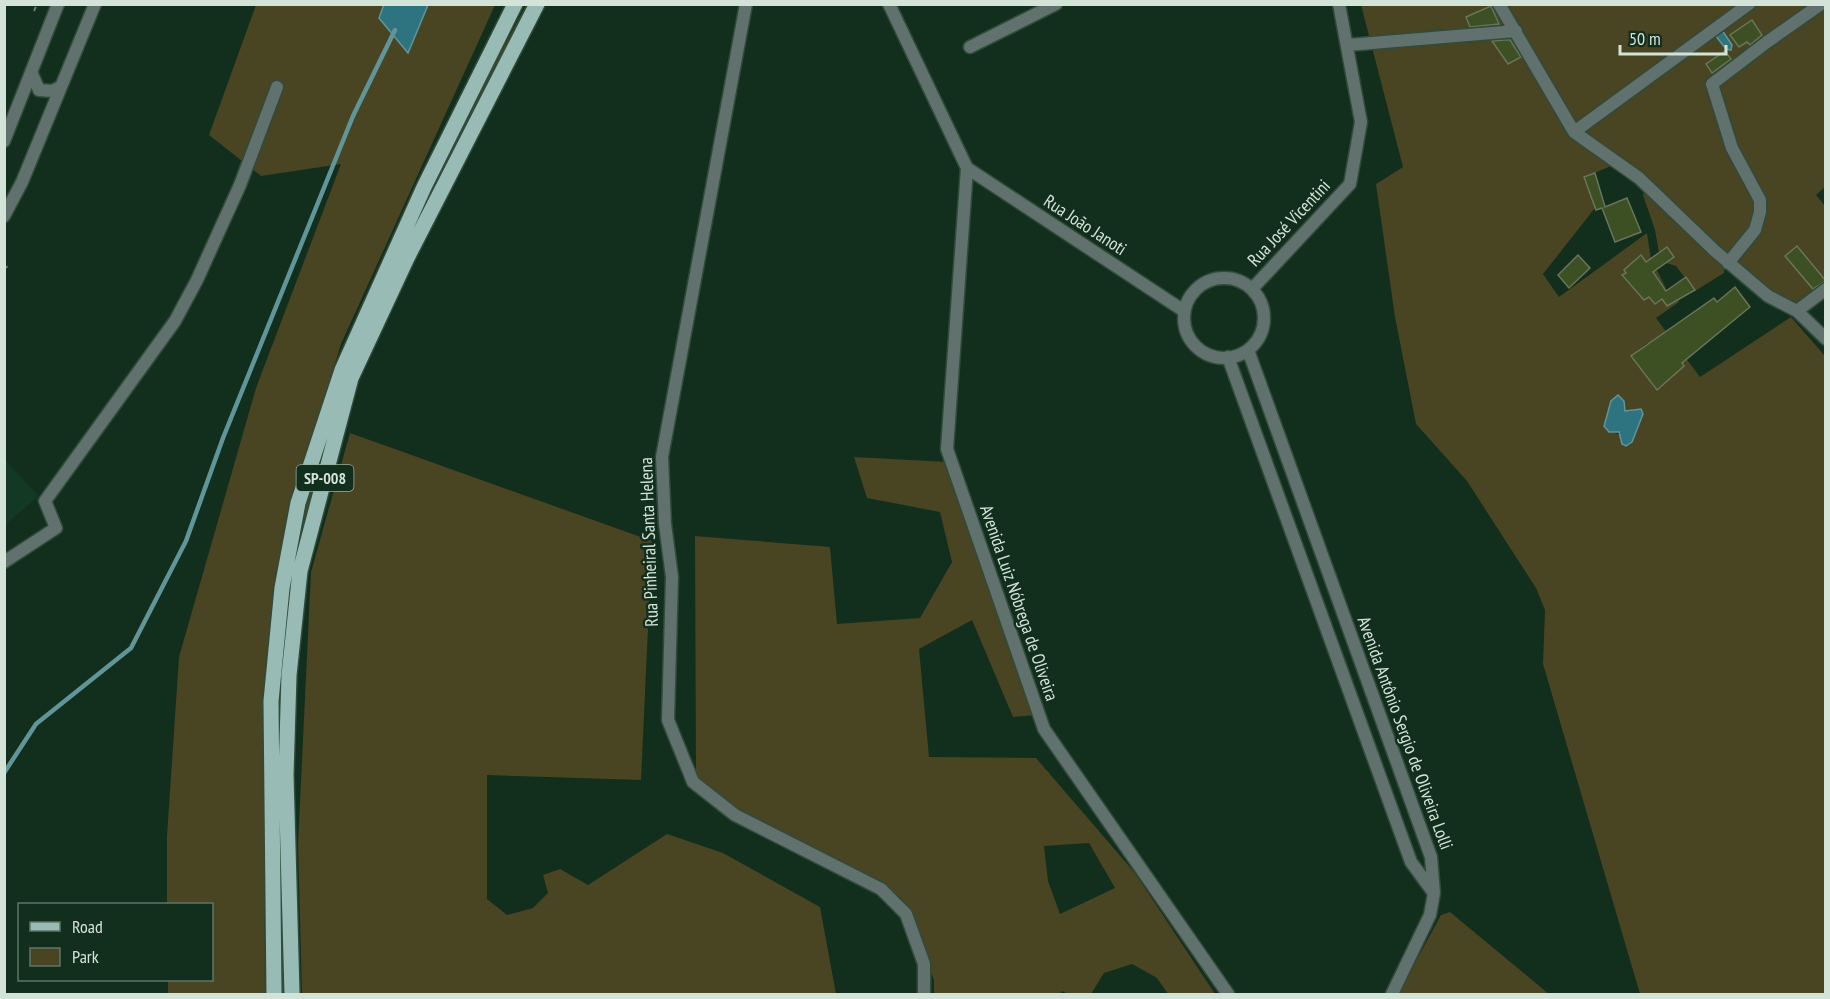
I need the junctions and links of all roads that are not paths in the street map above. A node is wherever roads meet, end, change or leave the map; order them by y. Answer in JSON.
{"nodes":[{"id":1,"x":94,"y":4,"type":"edge"},
{"id":2,"x":515,"y":4,"type":"edge"},
{"id":3,"x":537,"y":4,"type":"edge"},
{"id":4,"x":746,"y":4,"type":"edge"},
{"id":5,"x":889,"y":4,"type":"edge"},
{"id":6,"x":1056,"y":4,"type":"edge"},
{"id":7,"x":1339,"y":4,"type":"edge"},
{"id":8,"x":1499,"y":4,"type":"edge"},
{"id":9,"x":1749,"y":4,"type":"edge"},
{"id":10,"x":1821,"y":4,"type":"edge"},
{"id":11,"x":53,"y":6,"type":"edge"},
{"id":12,"x":1515,"y":32,"type":"junction"},
{"id":13,"x":1348,"y":45,"type":"junction"},
{"id":14,"x":970,"y":47,"type":"dead end"},
{"id":15,"x":32,"y":74,"type":"junction"},
{"id":16,"x":60,"y":87,"type":"junction"},
{"id":17,"x":277,"y":87,"type":"dead end"},
{"id":18,"x":1574,"y":132,"type":"junction"},
{"id":19,"x":4,"y":141,"type":"edge"},
{"id":20,"x":967,"y":168,"type":"junction"},
{"id":21,"x":4,"y":216,"type":"edge"},
{"id":22,"x":1728,"y":263,"type":"junction"},
{"id":23,"x":1826,"y":288,"type":"edge"},
{"id":24,"x":1252,"y":289,"type":"junction"},
{"id":25,"x":1184,"y":311,"type":"junction"},
{"id":26,"x":1797,"y":311,"type":"junction"},
{"id":27,"x":1826,"y":339,"type":"edge"},
{"id":28,"x":1248,"y":350,"type":"junction"},
{"id":29,"x":1228,"y":357,"type":"junction"},
{"id":30,"x":4,"y":562,"type":"edge"},
{"id":31,"x":1434,"y":893,"type":"junction"},
{"id":32,"x":274,"y":994,"type":"edge"},
{"id":33,"x":291,"y":994,"type":"edge"},
{"id":34,"x":924,"y":994,"type":"edge"},
{"id":35,"x":1228,"y":994,"type":"edge"},
{"id":36,"x":1392,"y":994,"type":"edge"}],
"edges":[{"from":1,"to":16,"type":"street"},
{"from":2,"to":32,"type":"main road","number":"SP-008"},
{"from":3,"to":33,"type":"main road","number":"SP-008"},
{"from":4,"to":34,"type":"street","name":"Rua Pinheiral Santa Helena"},
{"from":5,"to":20,"type":"street"},
{"from":6,"to":14,"type":"street"},
{"from":7,"to":13,"type":"street","name":"Rua José Vicentini"},
{"from":8,"to":12,"type":"street"},
{"from":9,"to":18,"type":"street"},
{"from":10,"to":22,"type":"street"},
{"from":11,"to":15,"type":"street"},
{"from":12,"to":13,"type":"street"},
{"from":12,"to":18,"type":"street"},
{"from":13,"to":24,"type":"street","name":"Rua José Vicentini"},
{"from":15,"to":16,"type":"street"},
{"from":15,"to":19,"type":"street"},
{"from":16,"to":21,"type":"street"},
{"from":17,"to":30,"type":"street"},
{"from":18,"to":22,"type":"street"},
{"from":20,"to":25,"type":"street","name":"Rua João Janoti"},
{"from":20,"to":35,"type":"street","name":"Avenida Luiz Nóbrega de Oliveira"},
{"from":22,"to":26,"type":"street"},
{"from":23,"to":26,"type":"street"},
{"from":24,"to":25,"type":"street"},
{"from":24,"to":28,"type":"street"},
{"from":25,"to":29,"type":"street"},
{"from":26,"to":27,"type":"street"},
{"from":28,"to":29,"type":"street"},
{"from":28,"to":31,"type":"street","name":"Avenida Antônio Sergio de Oliveira Lolli"},
{"from":29,"to":31,"type":"street","name":"Avenida Antônio Sergio de Oliveira Lolli"},
{"from":31,"to":36,"type":"street"}]}
